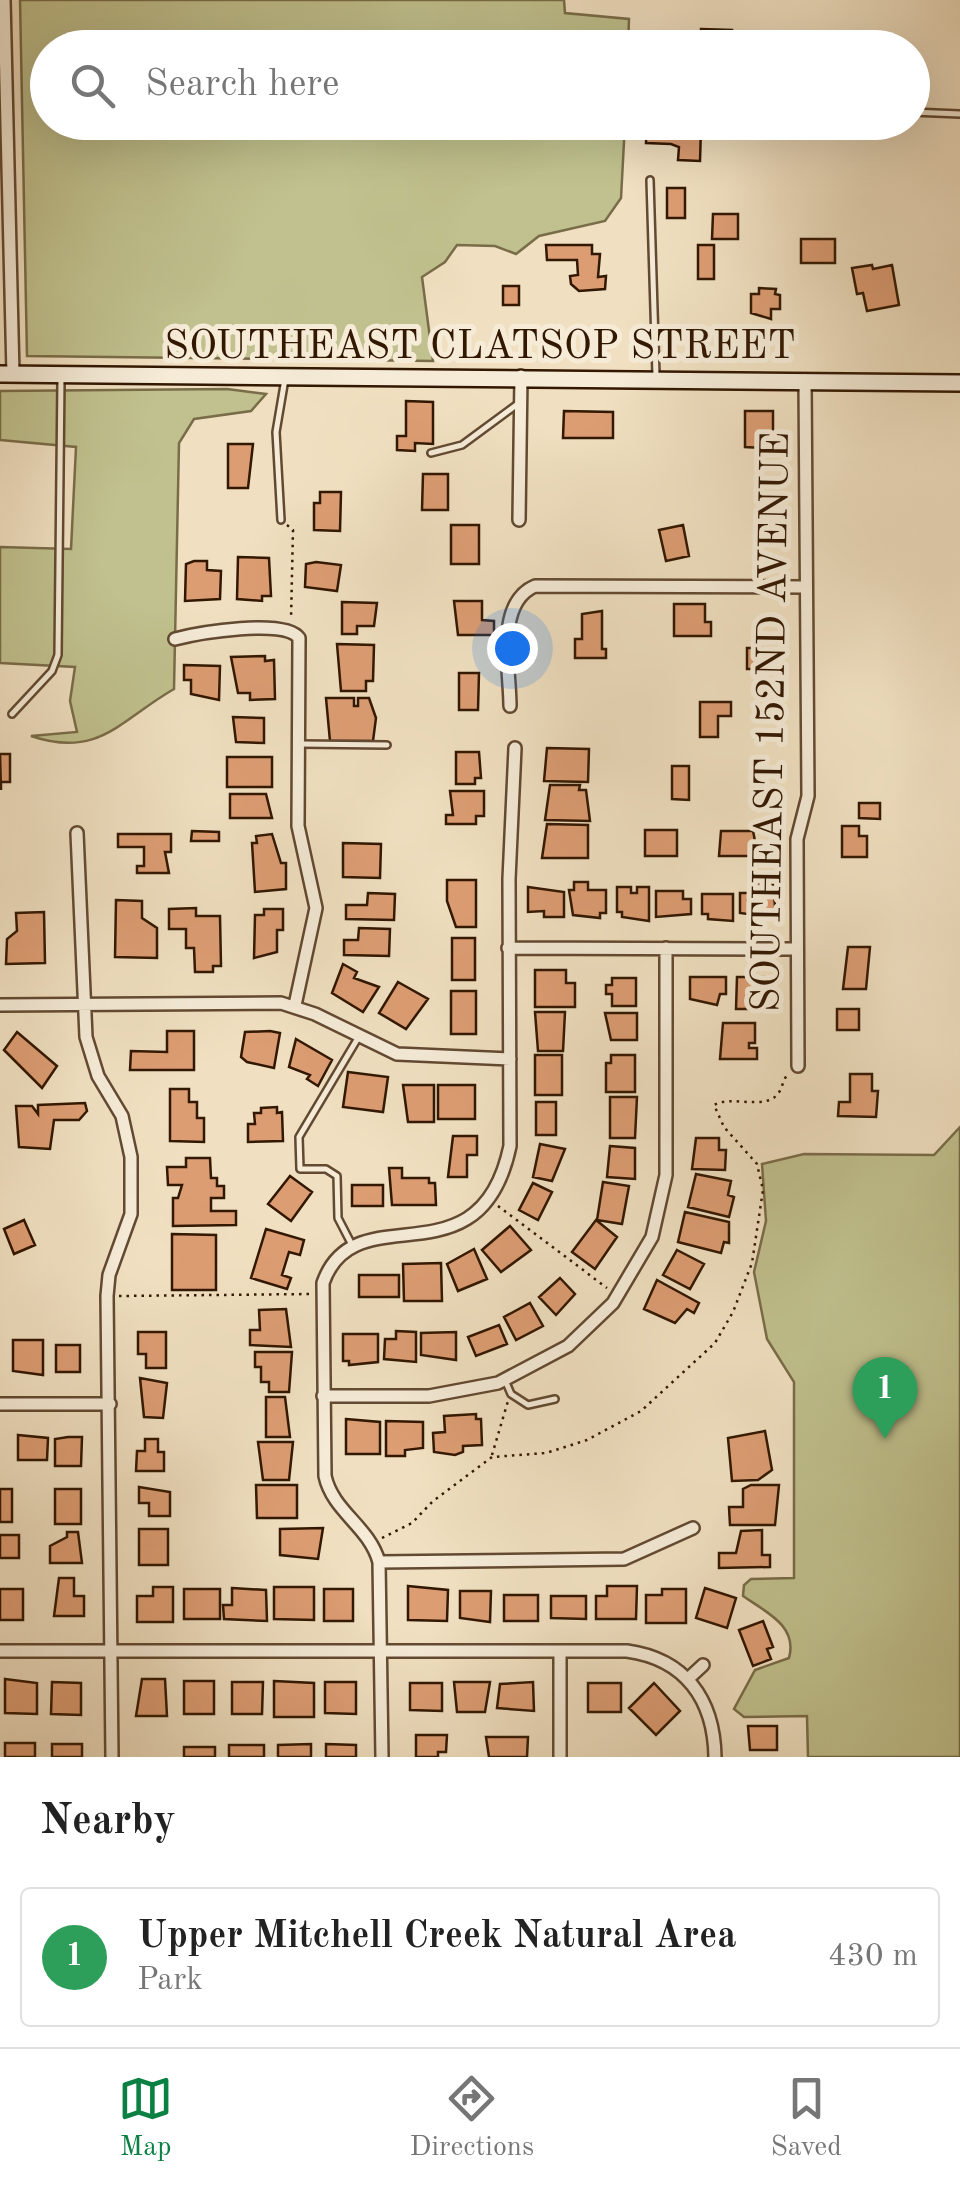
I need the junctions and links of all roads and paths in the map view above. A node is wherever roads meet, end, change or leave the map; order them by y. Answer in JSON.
{"nodes":[{"id":1,"x":4,"y":0,"type":"edge"},
{"id":2,"x":2,"y":31,"type":"edge"},
{"id":3,"x":930,"y":113,"type":"edge"},
{"id":4,"x":960,"y":114,"type":"edge"},
{"id":5,"x":650,"y":180,"type":"dead end"},
{"id":6,"x":7,"y":374,"type":"edge"},
{"id":7,"x":62,"y":374,"type":"junction"},
{"id":8,"x":286,"y":375,"type":"junction"},
{"id":9,"x":521,"y":376,"type":"junction"},
{"id":10,"x":656,"y":378,"type":"junction"},
{"id":11,"x":804,"y":380,"type":"junction"},
{"id":12,"x":960,"y":384,"type":"edge"},
{"id":13,"x":521,"y":401,"type":"junction"},
{"id":14,"x":430,"y":453,"type":"dead end"},
{"id":15,"x":280,"y":520,"type":"joint"},
{"id":16,"x":519,"y":520,"type":"dead end"},
{"id":17,"x":805,"y":587,"type":"junction"},
{"id":18,"x":294,"y":632,"type":"junction"},
{"id":19,"x":175,"y":640,"type":"dead end"},
{"id":20,"x":510,"y":706,"type":"dead end"},
{"id":21,"x":12,"y":714,"type":"dead end"},
{"id":22,"x":298,"y":744,"type":"junction"},
{"id":23,"x":388,"y":745,"type":"dead end"},
{"id":24,"x":515,"y":748,"type":"dead end"},
{"id":25,"x":76,"y":833,"type":"dead end"},
{"id":26,"x":508,"y":948,"type":"junction"},
{"id":27,"x":666,"y":948,"type":"junction"},
{"id":28,"x":798,"y":949,"type":"junction"},
{"id":29,"x":0,"y":1005,"type":"edge"},
{"id":30,"x":82,"y":1005,"type":"junction"},
{"id":31,"x":295,"y":1006,"type":"junction"},
{"id":32,"x":358,"y":1038,"type":"junction"},
{"id":33,"x":510,"y":1060,"type":"junction"},
{"id":34,"x":798,"y":1066,"type":"joint"},
{"id":35,"x":488,"y":1199,"type":"junction"},
{"id":36,"x":352,"y":1245,"type":"junction"},
{"id":37,"x":322,"y":1293,"type":"junction"},
{"id":38,"x":107,"y":1296,"type":"junction"},
{"id":39,"x":618,"y":1296,"type":"junction"},
{"id":40,"x":505,"y":1380,"type":"junction"},
{"id":41,"x":322,"y":1396,"type":"junction"},
{"id":42,"x":514,"y":1396,"type":"junction"},
{"id":43,"x":556,"y":1399,"type":"dead end"},
{"id":44,"x":0,"y":1404,"type":"edge"},
{"id":45,"x":110,"y":1404,"type":"junction"},
{"id":46,"x":492,"y":1456,"type":"junction"},
{"id":47,"x":693,"y":1528,"type":"dead end"},
{"id":48,"x":372,"y":1543,"type":"junction"},
{"id":49,"x":379,"y":1562,"type":"junction"},
{"id":50,"x":0,"y":1650,"type":"edge"},
{"id":51,"x":382,"y":1650,"type":"junction"},
{"id":52,"x":560,"y":1650,"type":"junction"},
{"id":53,"x":112,"y":1651,"type":"junction"},
{"id":54,"x":702,"y":1665,"type":"dead end"},
{"id":55,"x":689,"y":1678,"type":"junction"},
{"id":56,"x":112,"y":1757,"type":"edge"},
{"id":57,"x":382,"y":1757,"type":"edge"},
{"id":58,"x":560,"y":1757,"type":"edge"},
{"id":59,"x":715,"y":1757,"type":"edge"}],
"edges":[{"from":1,"to":2,"type":"street"},
{"from":2,"to":6,"type":"street"},
{"from":3,"to":4,"type":"lane"},
{"from":5,"to":10,"type":"lane"},
{"from":6,"to":7,"type":"street","name":"SOUTHEAST CLATSOP STREET"},
{"from":7,"to":8,"type":"street","name":"SOUTHEAST CLATSOP STREET"},
{"from":7,"to":21,"type":"lane"},
{"from":8,"to":9,"type":"street","name":"SOUTHEAST CLATSOP STREET"},
{"from":8,"to":15,"type":"lane"},
{"from":9,"to":10,"type":"street","name":"SOUTHEAST CLATSOP STREET"},
{"from":9,"to":13,"type":"street"},
{"from":10,"to":11,"type":"street","name":"SOUTHEAST CLATSOP STREET"},
{"from":11,"to":12,"type":"street","name":"SOUTHEAST CLATSOP STREET"},
{"from":11,"to":17,"type":"street","name":"SOUTHEAST 152ND AVENUE"},
{"from":13,"to":14,"type":"lane"},
{"from":13,"to":16,"type":"street"},
{"from":15,"to":18,"type":"path"},
{"from":17,"to":20,"type":"street"},
{"from":17,"to":28,"type":"street","name":"SOUTHEAST 152ND AVENUE"},
{"from":18,"to":19,"type":"street"},
{"from":18,"to":22,"type":"street"},
{"from":22,"to":23,"type":"lane"},
{"from":22,"to":31,"type":"street"},
{"from":24,"to":26,"type":"street"},
{"from":25,"to":30,"type":"street"},
{"from":26,"to":27,"type":"street"},
{"from":26,"to":33,"type":"street"},
{"from":27,"to":28,"type":"street"},
{"from":27,"to":39,"type":"street"},
{"from":28,"to":34,"type":"street","name":"SOUTHEAST 152ND AVENUE"},
{"from":29,"to":30,"type":"street"},
{"from":30,"to":31,"type":"street"},
{"from":30,"to":38,"type":"street"},
{"from":31,"to":32,"type":"street"},
{"from":32,"to":33,"type":"street"},
{"from":32,"to":36,"type":"lane"},
{"from":33,"to":35,"type":"street"},
{"from":34,"to":46,"type":"path"},
{"from":35,"to":36,"type":"street"},
{"from":35,"to":39,"type":"path"},
{"from":36,"to":37,"type":"street"},
{"from":37,"to":38,"type":"path"},
{"from":37,"to":41,"type":"street"},
{"from":38,"to":45,"type":"street"},
{"from":39,"to":40,"type":"street"},
{"from":40,"to":41,"type":"street"},
{"from":40,"to":42,"type":"lane"},
{"from":41,"to":48,"type":"street"},
{"from":42,"to":43,"type":"lane"},
{"from":42,"to":46,"type":"path"},
{"from":44,"to":45,"type":"street"},
{"from":45,"to":53,"type":"street"},
{"from":46,"to":48,"type":"path"},
{"from":47,"to":49,"type":"street"},
{"from":48,"to":49,"type":"street"},
{"from":49,"to":51,"type":"street"},
{"from":50,"to":53,"type":"street"},
{"from":51,"to":52,"type":"street"},
{"from":51,"to":53,"type":"street"},
{"from":51,"to":57,"type":"street"},
{"from":52,"to":55,"type":"street"},
{"from":52,"to":58,"type":"street"},
{"from":53,"to":56,"type":"street"},
{"from":54,"to":55,"type":"street"},
{"from":55,"to":59,"type":"street"}]}
